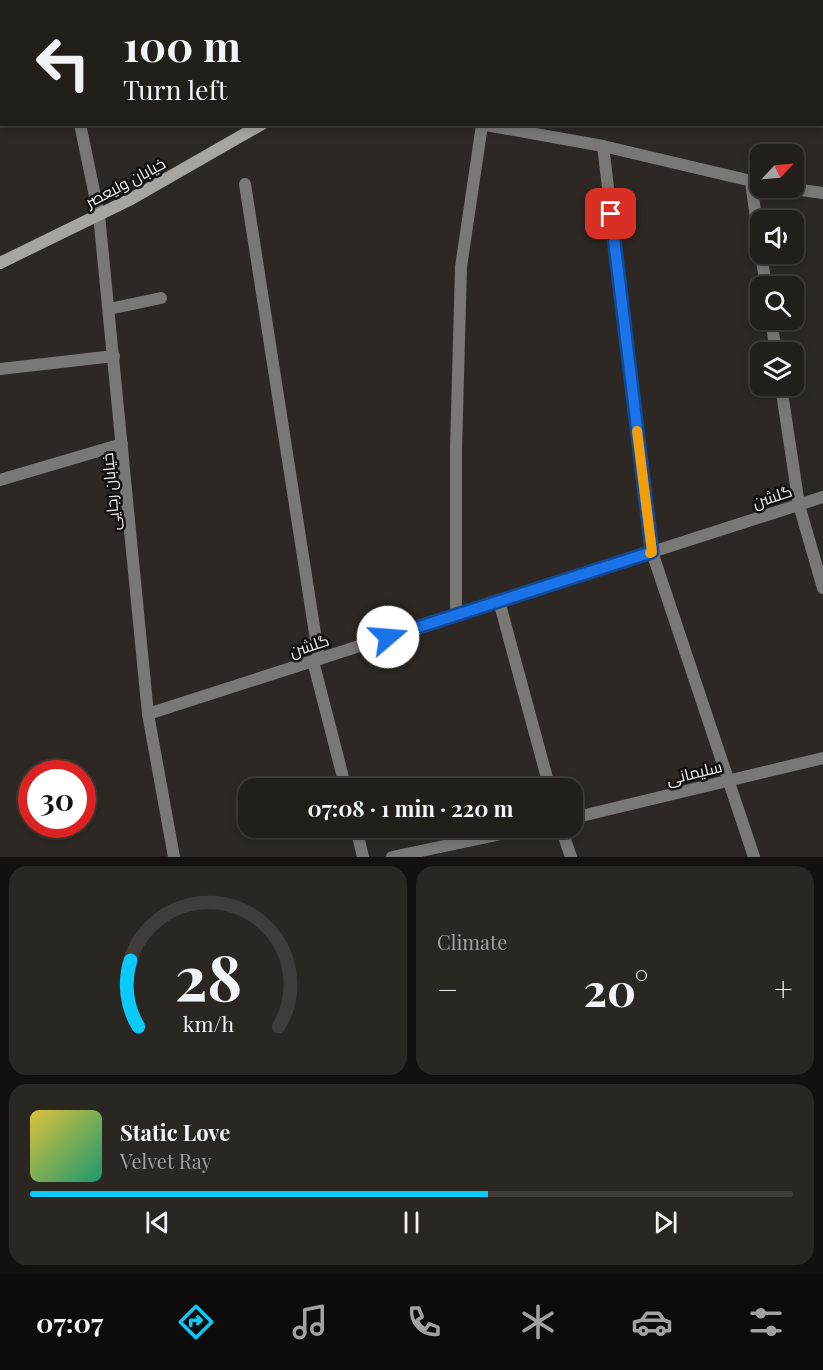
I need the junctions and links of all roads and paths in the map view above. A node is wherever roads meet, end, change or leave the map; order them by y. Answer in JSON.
{"nodes":[{"id":1,"x":80,"y":126,"type":"edge"},
{"id":2,"x":258,"y":126,"type":"edge"},
{"id":3,"x":481,"y":126,"type":"edge"},
{"id":4,"x":487,"y":126,"type":"edge"},
{"id":5,"x":603,"y":146,"type":"junction"},
{"id":6,"x":750,"y":181,"type":"edge"},
{"id":7,"x":245,"y":184,"type":"dead end"},
{"id":8,"x":804,"y":191,"type":"edge"},
{"id":9,"x":823,"y":194,"type":"edge"},
{"id":10,"x":99,"y":215,"type":"junction"},
{"id":11,"x":0,"y":263,"type":"edge"},
{"id":12,"x":161,"y":298,"type":"dead end"},
{"id":13,"x":109,"y":309,"type":"junction"},
{"id":14,"x":114,"y":356,"type":"junction"},
{"id":15,"x":0,"y":369,"type":"edge"},
{"id":16,"x":783,"y":396,"type":"edge"},
{"id":17,"x":122,"y":444,"type":"junction"},
{"id":18,"x":0,"y":480,"type":"edge"},
{"id":19,"x":823,"y":497,"type":"edge"},
{"id":20,"x":799,"y":505,"type":"junction"},
{"id":21,"x":652,"y":552,"type":"junction"},
{"id":22,"x":823,"y":588,"type":"edge"},
{"id":23,"x":499,"y":601,"type":"junction"},
{"id":24,"x":456,"y":615,"type":"junction"},
{"id":25,"x":316,"y":660,"type":"junction"},
{"id":26,"x":148,"y":714,"type":"junction"},
{"id":27,"x":823,"y":758,"type":"edge"},
{"id":28,"x":343,"y":778,"type":"edge"},
{"id":29,"x":547,"y":778,"type":"edge"},
{"id":30,"x":727,"y":781,"type":"junction"},
{"id":31,"x":583,"y":816,"type":"edge"},
{"id":32,"x":358,"y":838,"type":"edge"},
{"id":33,"x":482,"y":838,"type":"edge"},
{"id":34,"x":564,"y":838,"type":"edge"},
{"id":35,"x":174,"y":857,"type":"edge"},
{"id":36,"x":363,"y":857,"type":"edge"},
{"id":37,"x":392,"y":857,"type":"edge"},
{"id":38,"x":571,"y":857,"type":"edge"},
{"id":39,"x":754,"y":857,"type":"edge"}],
"edges":[{"from":1,"to":10,"type":"street","name":"خیابان رجایی"},
{"from":2,"to":10,"type":"main road","name":"خیابان ولیعصر"},
{"from":3,"to":24,"type":"street"},
{"from":4,"to":5,"type":"street"},
{"from":5,"to":6,"type":"street"},
{"from":5,"to":21,"type":"street"},
{"from":7,"to":25,"type":"street"},
{"from":8,"to":9,"type":"street"},
{"from":10,"to":11,"type":"main road","name":"خیابان ولیعصر"},
{"from":10,"to":13,"type":"street","name":"خیابان رجایی"},
{"from":12,"to":13,"type":"street"},
{"from":13,"to":14,"type":"street","name":"خیابان رجایی"},
{"from":14,"to":15,"type":"street"},
{"from":14,"to":17,"type":"street","name":"خیابان رجایی"},
{"from":16,"to":20,"type":"street"},
{"from":17,"to":18,"type":"street"},
{"from":17,"to":26,"type":"street","name":"خیابان رجایی"},
{"from":19,"to":20,"type":"street","name":"گلشن"},
{"from":20,"to":21,"type":"street","name":"گلشن"},
{"from":20,"to":22,"type":"street"},
{"from":21,"to":23,"type":"street","name":"گلشن"},
{"from":21,"to":30,"type":"street"},
{"from":23,"to":24,"type":"street","name":"گلشن"},
{"from":23,"to":29,"type":"street"},
{"from":24,"to":25,"type":"street","name":"گلشن"},
{"from":25,"to":26,"type":"street","name":"گلشن"},
{"from":25,"to":28,"type":"street"},
{"from":26,"to":35,"type":"street","name":"خیابان رجایی"},
{"from":27,"to":30,"type":"street","name":"سلیمانی"},
{"from":30,"to":31,"type":"street","name":"سلیمانی"},
{"from":30,"to":39,"type":"street"},
{"from":32,"to":36,"type":"street"},
{"from":33,"to":37,"type":"street"},
{"from":34,"to":38,"type":"street"}]}
